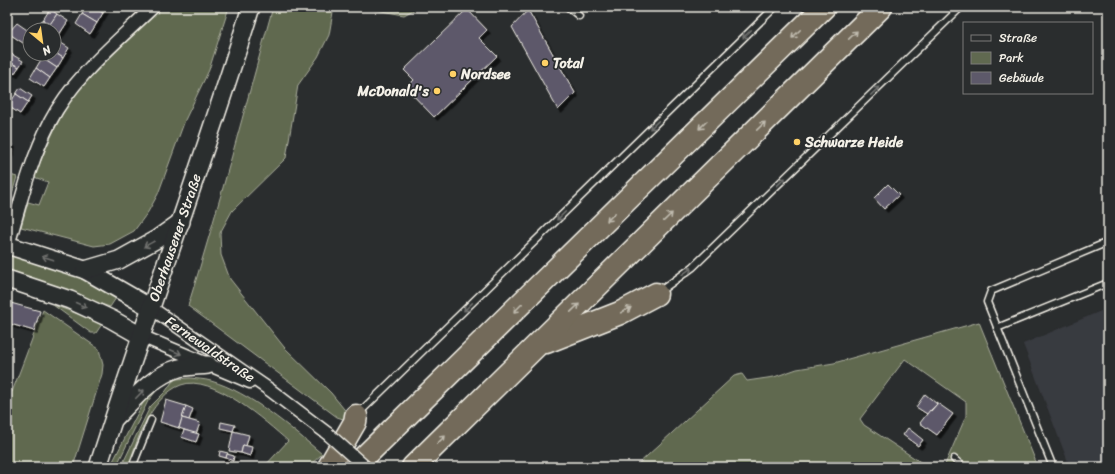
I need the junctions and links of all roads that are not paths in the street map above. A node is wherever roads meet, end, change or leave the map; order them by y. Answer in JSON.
{"nodes":[{"id":1,"x":153,"y":7,"type":"edge"},
{"id":2,"x":251,"y":7,"type":"edge"},
{"id":3,"x":568,"y":7,"type":"edge"},
{"id":4,"x":775,"y":7,"type":"edge"},
{"id":5,"x":824,"y":7,"type":"edge"},
{"id":6,"x":881,"y":7,"type":"edge"},
{"id":7,"x":962,"y":7,"type":"edge"},
{"id":8,"x":579,"y":16,"type":"dead end"},
{"id":9,"x":181,"y":222,"type":"junction"},
{"id":10,"x":1108,"y":242,"type":"edge"},
{"id":11,"x":8,"y":245,"type":"edge"},
{"id":12,"x":85,"y":270,"type":"junction"},
{"id":13,"x":7,"y":279,"type":"edge"},
{"id":14,"x":1108,"y":283,"type":"edge"},
{"id":15,"x":656,"y":294,"type":"joint"},
{"id":16,"x":151,"y":308,"type":"junction"},
{"id":17,"x":997,"y":328,"type":"junction"},
{"id":18,"x":141,"y":336,"type":"junction"},
{"id":19,"x":537,"y":345,"type":"junction"},
{"id":20,"x":208,"y":366,"type":"junction"},
{"id":21,"x":270,"y":390,"type":"junction"},
{"id":22,"x":356,"y":416,"type":"joint"},
{"id":23,"x":151,"y":420,"type":"dead end"},
{"id":24,"x":112,"y":421,"type":"junction"},
{"id":25,"x":954,"y":459,"type":"dead end"},
{"id":26,"x":98,"y":467,"type":"edge"},
{"id":27,"x":132,"y":467,"type":"edge"},
{"id":28,"x":329,"y":467,"type":"edge"},
{"id":29,"x":354,"y":467,"type":"edge"},
{"id":30,"x":365,"y":467,"type":"edge"},
{"id":31,"x":413,"y":467,"type":"edge"},
{"id":32,"x":962,"y":467,"type":"edge"},
{"id":33,"x":1053,"y":467,"type":"edge"}],
"edges":[{"from":1,"to":11,"type":"street"},
{"from":2,"to":9,"type":"main road","name":"Oberhausener Straße"},
{"from":3,"to":8,"type":"lane"},
{"from":4,"to":22,"type":"lane","one_way":true},
{"from":5,"to":29,"type":"highway","one_way":true},
{"from":19,"to":6,"type":"highway","one_way":true},
{"from":15,"to":7,"type":"lane","one_way":true},
{"from":9,"to":12,"type":"main road","one_way":true},
{"from":9,"to":16,"type":"main road","name":"Oberhausener Straße"},
{"from":10,"to":17,"type":"lane"},
{"from":12,"to":11,"type":"main road","one_way":true},
{"from":12,"to":16,"type":"main road"},
{"from":13,"to":18,"type":"main road","one_way":true},
{"from":14,"to":17,"type":"lane"},
{"from":19,"to":15,"type":"highway","one_way":true},
{"from":16,"to":18,"type":"main road","name":"Oberhausener Straße"},
{"from":16,"to":21,"type":"street","name":"Fernewaldstraße"},
{"from":17,"to":33,"type":"lane"},
{"from":18,"to":20,"type":"street","name":"Fernewaldstraße","one_way":true},
{"from":18,"to":24,"type":"main road","name":"Oberhausener Straße"},
{"from":31,"to":19,"type":"highway","one_way":true},
{"from":20,"to":21,"type":"street","name":"Fernewaldstraße"},
{"from":24,"to":20,"type":"main road","name":"Fernewaldstraße","one_way":true},
{"from":21,"to":30,"type":"street","name":"Fernewaldstraße","bridge":true},
{"from":22,"to":28,"type":"highway"},
{"from":23,"to":27,"type":"lane"},
{"from":24,"to":26,"type":"main road","name":"Oberhausener Straße"},
{"from":25,"to":32,"type":"lane"}]}
